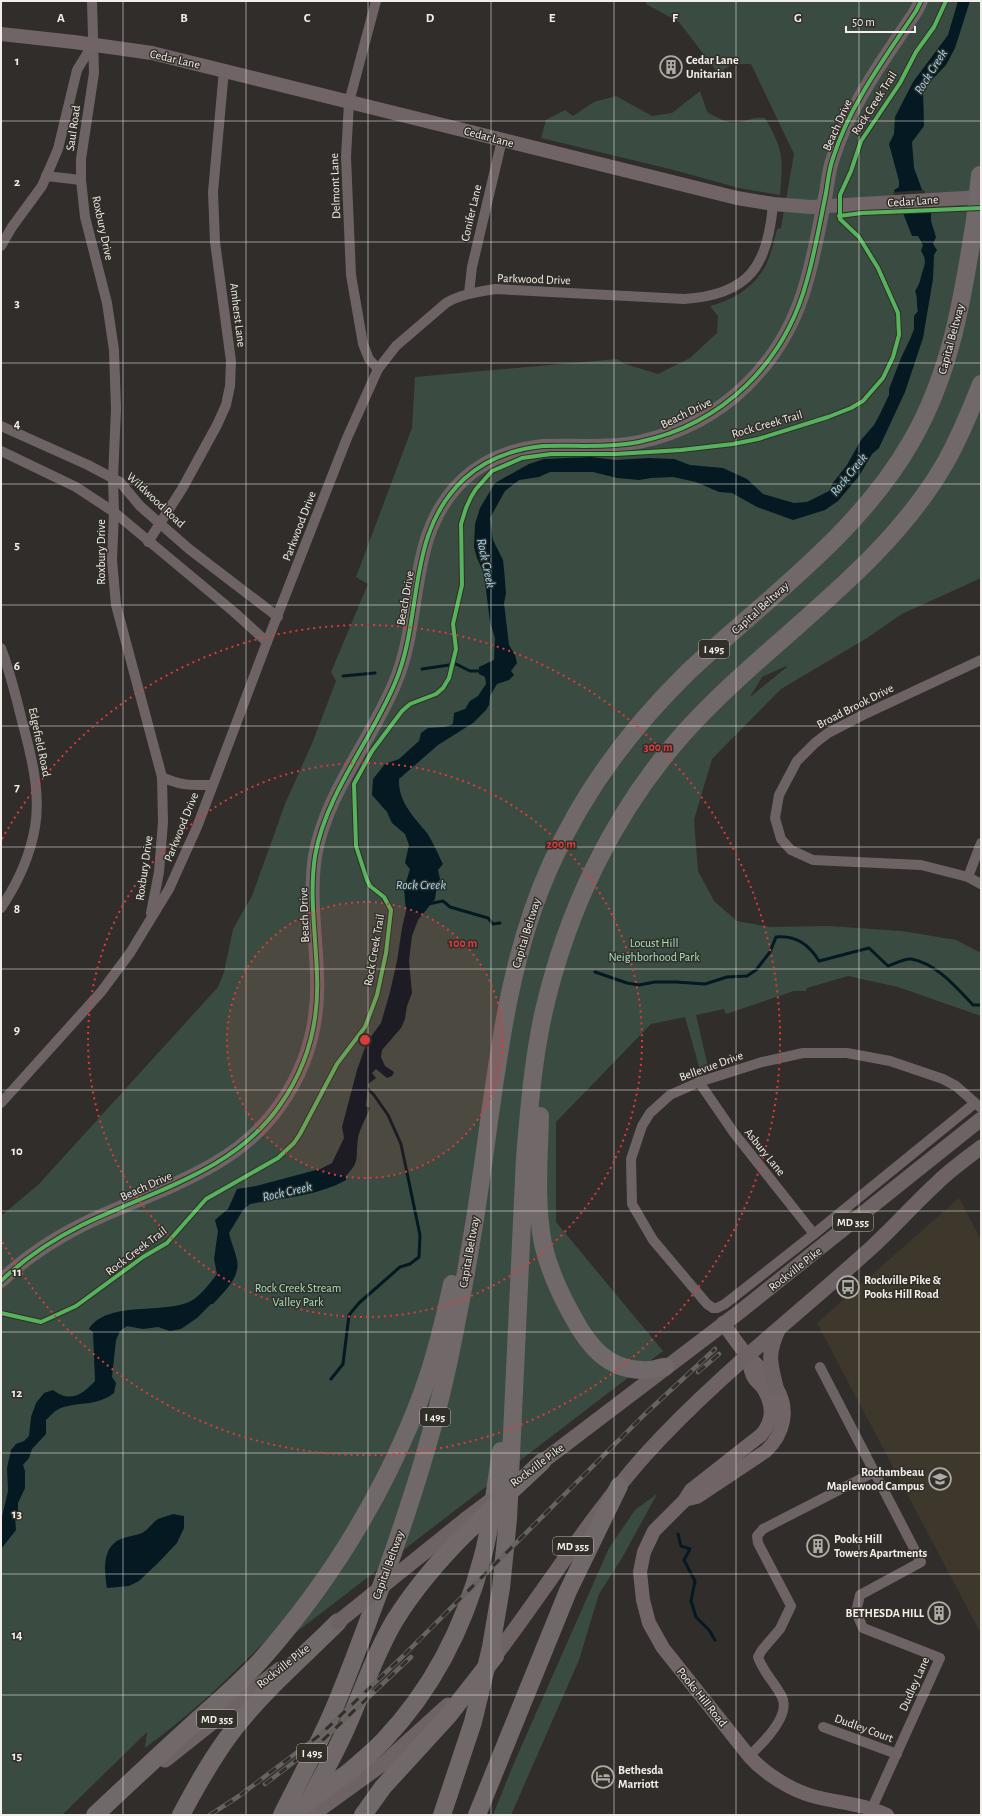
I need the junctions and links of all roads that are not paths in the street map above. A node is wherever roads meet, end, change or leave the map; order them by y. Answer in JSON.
{"nodes":[{"id":1,"x":92,"y":1,"type":"edge"},
{"id":2,"x":376,"y":1,"type":"edge"},
{"id":3,"x":921,"y":1,"type":"edge"},
{"id":4,"x":1,"y":34,"type":"edge"},
{"id":5,"x":93,"y":44,"type":"junction"},
{"id":6,"x":224,"y":70,"type":"junction"},
{"id":7,"x":350,"y":102,"type":"junction"},
{"id":8,"x":502,"y":140,"type":"junction"},
{"id":9,"x":980,"y":171,"type":"edge"},
{"id":10,"x":46,"y":176,"type":"junction"},
{"id":11,"x":81,"y":180,"type":"junction"},
{"id":12,"x":975,"y":198,"type":"edge"},
{"id":13,"x":773,"y":204,"type":"junction"},
{"id":14,"x":823,"y":207,"type":"junction"},
{"id":15,"x":1,"y":246,"type":"edge"},
{"id":16,"x":470,"y":293,"type":"junction"},
{"id":17,"x":378,"y":369,"type":"junction"},
{"id":18,"x":981,"y":384,"type":"edge"},
{"id":19,"x":1,"y":426,"type":"edge"},
{"id":20,"x":1,"y":451,"type":"edge"},
{"id":21,"x":113,"y":478,"type":"junction"},
{"id":22,"x":114,"y":512,"type":"junction"},
{"id":23,"x":161,"y":523,"type":"junction"},
{"id":24,"x":148,"y":542,"type":"junction"},
{"id":25,"x":278,"y":617,"type":"junction"},
{"id":26,"x":267,"y":642,"type":"junction"},
{"id":27,"x":1,"y":648,"type":"edge"},
{"id":28,"x":981,"y":660,"type":"edge"},
{"id":29,"x":162,"y":776,"type":"junction"},
{"id":30,"x":212,"y":784,"type":"junction"},
{"id":31,"x":981,"y":844,"type":"edge"},
{"id":32,"x":968,"y":877,"type":"junction"},
{"id":33,"x":981,"y":884,"type":"edge"},
{"id":34,"x":1,"y":908,"type":"edge"},
{"id":35,"x":150,"y":920,"type":"junction"},
{"id":36,"x":554,"y":969,"type":"junction"},
{"id":37,"x":699,"y":1082,"type":"junction"},
{"id":38,"x":1,"y":1103,"type":"edge"},
{"id":39,"x":492,"y":1103,"type":"junction"},
{"id":40,"x":978,"y":1105,"type":"edge"},
{"id":41,"x":981,"y":1119,"type":"edge"},
{"id":42,"x":981,"y":1147,"type":"edge"},
{"id":43,"x":814,"y":1234,"type":"junction"},
{"id":44,"x":2,"y":1278,"type":"edge"},
{"id":45,"x":717,"y":1308,"type":"joint"},
{"id":46,"x":723,"y":1323,"type":"junction"},
{"id":47,"x":779,"y":1329,"type":"junction"},
{"id":48,"x":747,"y":1355,"type":"junction"},
{"id":49,"x":515,"y":1365,"type":"junction"},
{"id":50,"x":665,"y":1367,"type":"junction"},
{"id":51,"x":820,"y":1367,"type":"dead end"},
{"id":52,"x":776,"y":1387,"type":"junction"},
{"id":53,"x":542,"y":1462,"type":"joint"},
{"id":54,"x":874,"y":1472,"type":"junction"},
{"id":55,"x":619,"y":1486,"type":"junction"},
{"id":56,"x":684,"y":1501,"type":"junction"},
{"id":57,"x":466,"y":1526,"type":"junction"},
{"id":58,"x":338,"y":1622,"type":"junction"},
{"id":59,"x":495,"y":1656,"type":"joint"},
{"id":60,"x":449,"y":1709,"type":"junction"},
{"id":61,"x":823,"y":1727,"type":"dead end"},
{"id":62,"x":897,"y":1754,"type":"junction"},
{"id":63,"x":749,"y":1756,"type":"junction"},
{"id":64,"x":872,"y":1808,"type":"junction"},
{"id":65,"x":95,"y":1815,"type":"edge"},
{"id":66,"x":181,"y":1815,"type":"edge"},
{"id":67,"x":281,"y":1815,"type":"edge"},
{"id":68,"x":289,"y":1815,"type":"edge"},
{"id":69,"x":302,"y":1815,"type":"edge"},
{"id":70,"x":312,"y":1815,"type":"edge"},
{"id":71,"x":363,"y":1815,"type":"edge"},
{"id":72,"x":442,"y":1815,"type":"edge"},
{"id":73,"x":477,"y":1815,"type":"edge"},
{"id":74,"x":887,"y":1815,"type":"edge"}],
"edges":[{"from":1,"to":5,"type":"street","name":"Saul Road"},
{"from":2,"to":7,"type":"street","name":"Delmont Lane"},
{"from":3,"to":14,"type":"street","name":"Beach Drive"},
{"from":4,"to":5,"type":"street","name":"Cedar Lane"},
{"from":5,"to":6,"type":"street","name":"Cedar Lane"},
{"from":5,"to":10,"type":"street","name":"Saul Road"},
{"from":5,"to":11,"type":"street","name":"Saul Road"},
{"from":6,"to":7,"type":"street","name":"Cedar Lane"},
{"from":6,"to":23,"type":"street","name":"Amherst Lane"},
{"from":7,"to":8,"type":"street","name":"Cedar Lane"},
{"from":7,"to":17,"type":"street","name":"Delmont Lane"},
{"from":8,"to":13,"type":"street","name":"Cedar Lane"},
{"from":8,"to":16,"type":"street","name":"Conifer Lane"},
{"from":9,"to":39,"type":"highway","name":"Capital Beltway","number":"I 495","bridge":true},
{"from":10,"to":11,"type":"street"},
{"from":10,"to":15,"type":"street","name":"Saul Road"},
{"from":11,"to":21,"type":"street","name":"Roxbury Drive"},
{"from":12,"to":14,"type":"street","name":"Cedar Lane"},
{"from":13,"to":14,"type":"street","name":"Cedar Lane"},
{"from":13,"to":16,"type":"street","name":"Parkwood Drive"},
{"from":14,"to":44,"type":"street","name":"Beach Drive"},
{"from":16,"to":17,"type":"street","name":"Parkwood Drive"},
{"from":17,"to":25,"type":"street","name":"Parkwood Drive"},
{"from":18,"to":36,"type":"highway"},
{"from":19,"to":21,"type":"street","name":"Wildwood Road"},
{"from":20,"to":22,"type":"street"},
{"from":21,"to":22,"type":"street","name":"Roxbury Drive"},
{"from":21,"to":23,"type":"street","name":"Wildwood Road"},
{"from":22,"to":24,"type":"street"},
{"from":22,"to":29,"type":"street","name":"Roxbury Drive"},
{"from":23,"to":24,"type":"street","name":"Amherst Lane"},
{"from":23,"to":25,"type":"street","name":"Wildwood Road"},
{"from":24,"to":26,"type":"street"},
{"from":25,"to":26,"type":"street","name":"Parkwood Drive"},
{"from":26,"to":30,"type":"street","name":"Parkwood Drive"},
{"from":27,"to":34,"type":"street","name":"Edgefield Road"},
{"from":28,"to":32,"type":"street","name":"Broad Brook Drive"},
{"from":29,"to":30,"type":"street"},
{"from":29,"to":35,"type":"street","name":"Roxbury Drive"},
{"from":30,"to":35,"type":"street","name":"Parkwood Drive"},
{"from":31,"to":32,"type":"street"},
{"from":32,"to":33,"type":"street","name":"Broad Brook Drive"},
{"from":35,"to":38,"type":"street","name":"Parkwood Drive"},
{"from":36,"to":49,"type":"highway"},
{"from":36,"to":50,"type":"highway"},
{"from":37,"to":40,"type":"street","name":"Bellevue Drive"},
{"from":37,"to":43,"type":"street","name":"Asbury Lane"},
{"from":37,"to":45,"type":"street","name":"Bellevue Drive"},
{"from":39,"to":65,"type":"highway"},
{"from":39,"to":67,"type":"highway","name":"Capital Beltway","number":"I 495"},
{"from":40,"to":43,"type":"street","name":"Rockville Pike"},
{"from":41,"to":46,"type":"main road","name":"Rockville Pike","number":"MD 355"},
{"from":42,"to":47,"type":"main road","number":"MD 355"},
{"from":43,"to":45,"type":"street","name":"Rockville Pike"},
{"from":46,"to":48,"type":"street","name":"Pooks Hill Road"},
{"from":46,"to":50,"type":"main road","name":"Rockville Pike","number":"MD 355"},
{"from":47,"to":48,"type":"main road","number":"MD 355"},
{"from":47,"to":52,"type":"main road"},
{"from":48,"to":52,"type":"street","name":"Pooks Hill Road"},
{"from":48,"to":55,"type":"main road","number":"MD 355"},
{"from":48,"to":56,"type":"street","name":"Pooks Hill Road"},
{"from":49,"to":68,"type":"highway","bridge":true},
{"from":49,"to":72,"type":"highway"},
{"from":50,"to":53,"type":"main road","name":"Rockville Pike","number":"MD 355"},
{"from":51,"to":54,"type":"street","name":"Dudley Lane"},
{"from":52,"to":56,"type":"street","name":"Pooks Hill Road"},
{"from":53,"to":57,"type":"highway","bridge":true},
{"from":54,"to":62,"type":"street","name":"Dudley Lane"},
{"from":54,"to":63,"type":"street"},
{"from":55,"to":59,"type":"main road","number":"MD 355"},
{"from":55,"to":73,"type":"highway"},
{"from":56,"to":63,"type":"street","name":"Pooks Hill Road"},
{"from":57,"to":58,"type":"main road","name":"Rockville Pike","number":"MD 355","bridge":true},
{"from":57,"to":69,"type":"highway"},
{"from":58,"to":65,"type":"main road","name":"Rockville Pike","number":"MD 355"},
{"from":58,"to":66,"type":"highway"},
{"from":59,"to":60,"type":"highway","bridge":true},
{"from":60,"to":70,"type":"main road"},
{"from":60,"to":71,"type":"highway"},
{"from":61,"to":62,"type":"street","name":"Dudley Court"},
{"from":62,"to":64,"type":"street","name":"Dudley Lane"},
{"from":63,"to":64,"type":"street","name":"Pooks Hill Road"},
{"from":64,"to":74,"type":"street","name":"Pooks Hill Road"}]}
